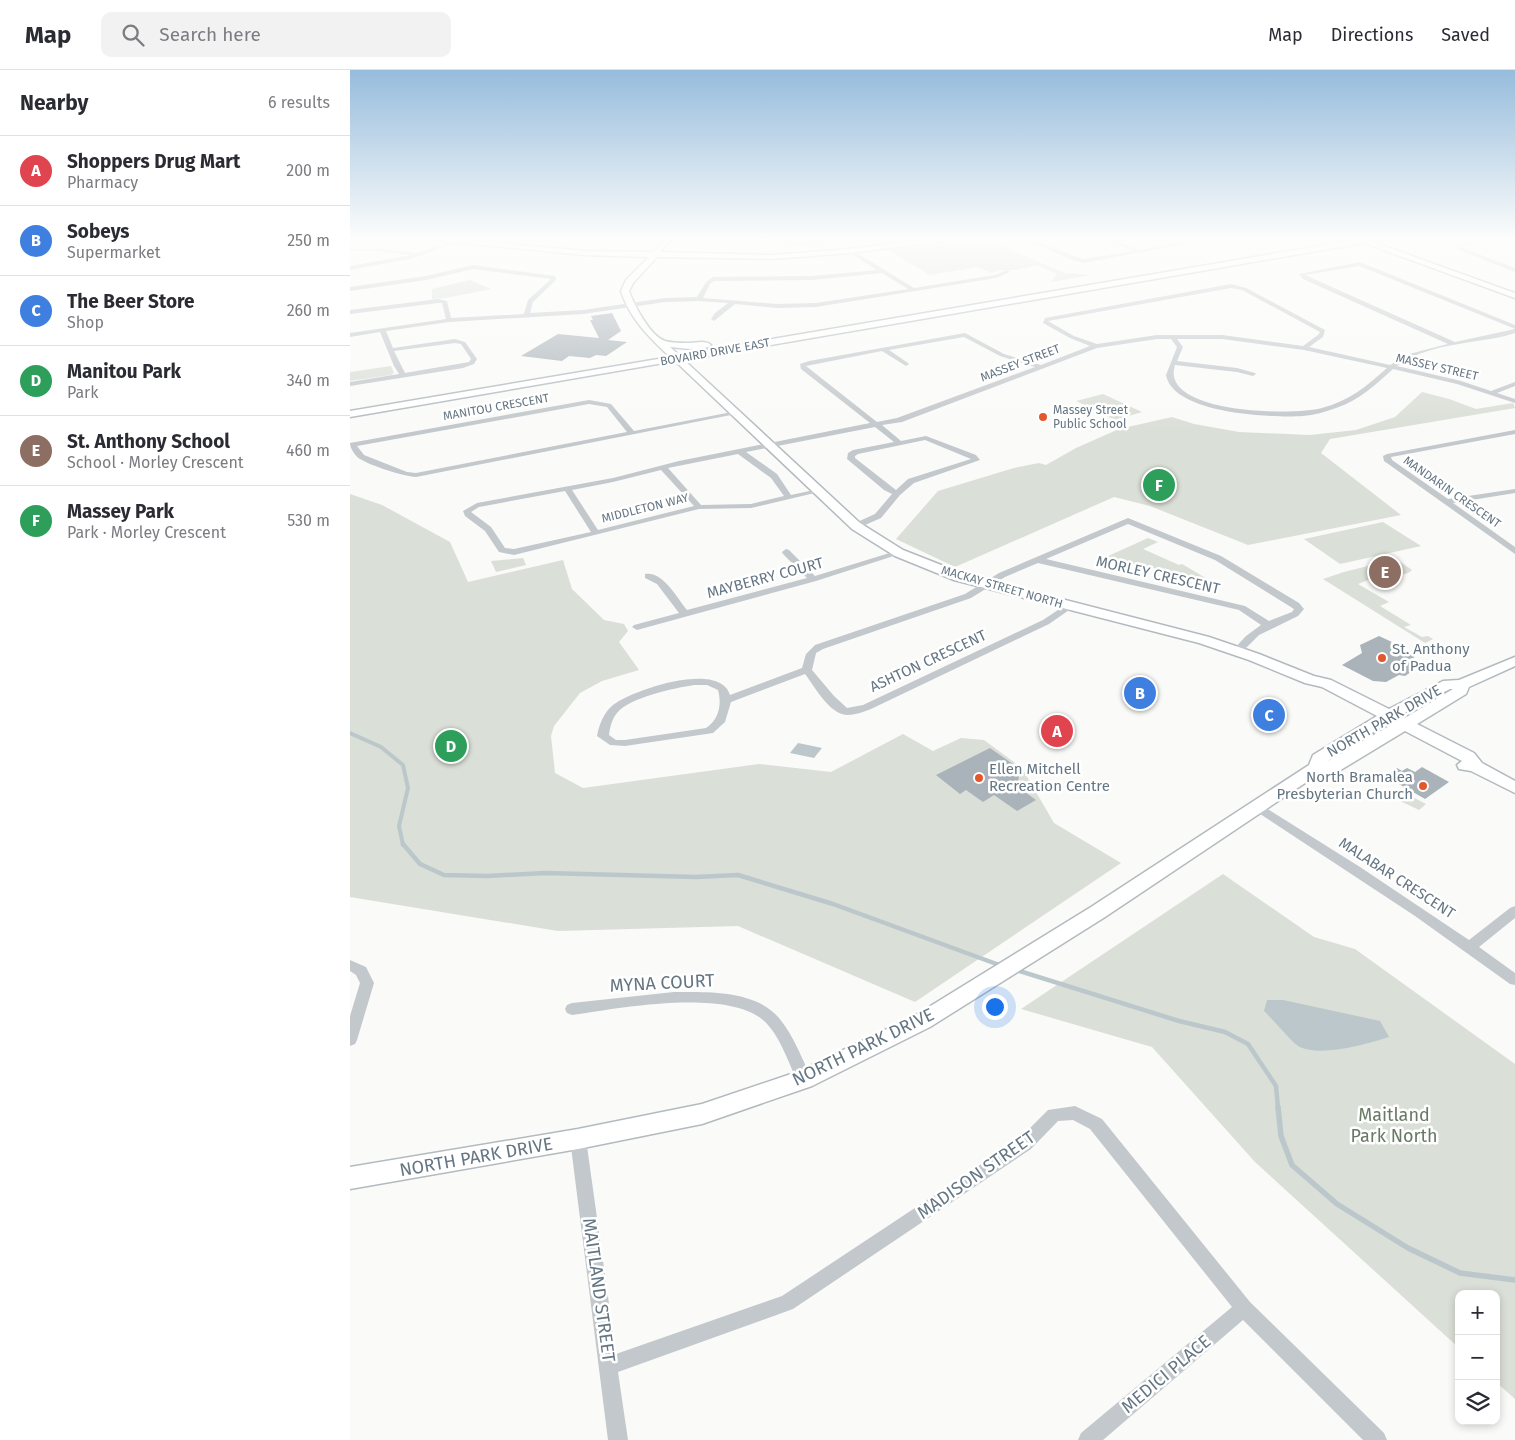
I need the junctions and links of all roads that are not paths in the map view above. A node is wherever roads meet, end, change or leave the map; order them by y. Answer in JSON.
{"nodes":[{"id":1,"x":423,"y":303,"type":"edge"},
{"id":2,"x":445,"y":303,"type":"edge"},
{"id":3,"x":529,"y":303,"type":"edge"},
{"id":4,"x":639,"y":303,"type":"edge"},
{"id":5,"x":733,"y":303,"type":"edge"},
{"id":6,"x":744,"y":303,"type":"edge"},
{"id":7,"x":830,"y":303,"type":"edge"},
{"id":8,"x":963,"y":303,"type":"edge"},
{"id":9,"x":993,"y":303,"type":"edge"},
{"id":10,"x":1136,"y":303,"type":"edge"},
{"id":11,"x":1270,"y":303,"type":"edge"},
{"id":12,"x":1361,"y":303,"type":"edge"},
{"id":13,"x":1453,"y":303,"type":"edge"},
{"id":14,"x":629,"y":304,"type":"junction"},
{"id":15,"x":350,"y":312,"type":"edge"},
{"id":16,"x":526,"y":316,"type":"junction"},
{"id":17,"x":714,"y":319,"type":"dead end"},
{"id":18,"x":449,"y":320,"type":"junction"},
{"id":19,"x":1515,"y":329,"type":"edge"},
{"id":20,"x":382,"y":330,"type":"junction"},
{"id":21,"x":350,"y":335,"type":"edge"},
{"id":22,"x":1173,"y":337,"type":"junction"},
{"id":23,"x":661,"y":343,"type":"junction"},
{"id":24,"x":722,"y":344,"type":"junction"},
{"id":25,"x":1454,"y":344,"type":"junction"},
{"id":26,"x":1096,"y":346,"type":"junction"},
{"id":27,"x":1304,"y":348,"type":"junction"},
{"id":28,"x":883,"y":349,"type":"junction"},
{"id":29,"x":391,"y":350,"type":"junction"},
{"id":30,"x":674,"y":356,"type":"junction"},
{"id":31,"x":628,"y":360,"type":"junction"},
{"id":32,"x":1174,"y":363,"type":"junction"},
{"id":33,"x":906,"y":364,"type":"dead end"},
{"id":34,"x":1042,"y":367,"type":"junction"},
{"id":35,"x":1392,"y":367,"type":"junction"},
{"id":36,"x":1253,"y":374,"type":"dead end"},
{"id":37,"x":404,"y":375,"type":"junction"},
{"id":38,"x":350,"y":384,"type":"edge"},
{"id":39,"x":1515,"y":384,"type":"edge"},
{"id":40,"x":1493,"y":392,"type":"junction"},
{"id":41,"x":1515,"y":401,"type":"edge"},
{"id":42,"x":350,"y":407,"type":"edge"},
{"id":43,"x":737,"y":413,"type":"junction"},
{"id":44,"x":350,"y":414,"type":"edge"},
{"id":45,"x":876,"y":425,"type":"junction"},
{"id":46,"x":1515,"y":432,"type":"edge"},
{"id":47,"x":632,"y":433,"type":"junction"},
{"id":48,"x":900,"y":443,"type":"junction"},
{"id":49,"x":351,"y":445,"type":"edge"},
{"id":50,"x":771,"y":446,"type":"junction"},
{"id":51,"x":739,"y":451,"type":"junction"},
{"id":52,"x":663,"y":467,"type":"junction"},
{"id":53,"x":567,"y":488,"type":"junction"},
{"id":54,"x":819,"y":491,"type":"junction"},
{"id":55,"x":1515,"y":492,"type":"edge"},
{"id":56,"x":897,"y":493,"type":"junction"},
{"id":57,"x":788,"y":497,"type":"junction"},
{"id":58,"x":1447,"y":502,"type":"junction"},
{"id":59,"x":700,"y":508,"type":"junction"},
{"id":60,"x":856,"y":526,"type":"junction"},
{"id":61,"x":596,"y":533,"type":"junction"},
{"id":62,"x":1515,"y":551,"type":"edge"},
{"id":63,"x":786,"y":552,"type":"dead end"},
{"id":64,"x":899,"y":553,"type":"junction"},
{"id":65,"x":1038,"y":560,"type":"junction"},
{"id":66,"x":648,"y":576,"type":"dead end"},
{"id":67,"x":813,"y":579,"type":"junction"},
{"id":68,"x":986,"y":585,"type":"junction"},
{"id":69,"x":1070,"y":606,"type":"junction"},
{"id":70,"x":685,"y":614,"type":"junction"},
{"id":71,"x":1268,"y":625,"type":"junction"},
{"id":72,"x":637,"y":627,"type":"dead end"},
{"id":73,"x":1237,"y":651,"type":"junction"},
{"id":74,"x":1515,"y":661,"type":"edge"},
{"id":75,"x":807,"y":670,"type":"junction"},
{"id":76,"x":1460,"y":685,"type":"joint"},
{"id":77,"x":726,"y":700,"type":"junction"},
{"id":78,"x":1391,"y":722,"type":"junction"},
{"id":79,"x":1515,"y":788,"type":"edge"},
{"id":80,"x":1258,"y":807,"type":"junction"},
{"id":81,"x":1515,"y":911,"type":"edge"},
{"id":82,"x":1470,"y":946,"type":"junction"},
{"id":83,"x":350,"y":965,"type":"edge"},
{"id":84,"x":1515,"y":980,"type":"edge"},
{"id":85,"x":572,"y":1009,"type":"dead end"},
{"id":86,"x":350,"y":1040,"type":"edge"},
{"id":87,"x":804,"y":1078,"type":"junction"},
{"id":88,"x":578,"y":1139,"type":"junction"},
{"id":89,"x":350,"y":1178,"type":"edge"},
{"id":90,"x":1244,"y":1308,"type":"junction"},
{"id":91,"x":609,"y":1366,"type":"junction"},
{"id":92,"x":618,"y":1440,"type":"edge"},
{"id":93,"x":1088,"y":1440,"type":"edge"},
{"id":94,"x":1377,"y":1440,"type":"edge"}],
"edges":[{"from":1,"to":15,"type":"street"},
{"from":2,"to":18,"type":"street"},
{"from":3,"to":16,"type":"street"},
{"from":4,"to":14,"type":"street"},
{"from":5,"to":17,"type":"street"},
{"from":6,"to":7,"type":"street"},
{"from":8,"to":24,"type":"main road","name":"BOVAIRD DRIVE EAST"},
{"from":9,"to":30,"type":"main road","name":"BOVAIRD DRIVE EAST"},
{"from":10,"to":26,"type":"street"},
{"from":11,"to":27,"type":"street"},
{"from":12,"to":25,"type":"street"},
{"from":13,"to":19,"type":"street"},
{"from":14,"to":16,"type":"street"},
{"from":14,"to":23,"type":"main road","name":"MACKAY STREET NORTH"},
{"from":16,"to":18,"type":"street"},
{"from":18,"to":20,"type":"street"},
{"from":19,"to":25,"type":"street"},
{"from":20,"to":21,"type":"street"},
{"from":20,"to":29,"type":"street"},
{"from":22,"to":26,"type":"street","name":"MASSEY STREET"},
{"from":22,"to":27,"type":"street","name":"MASSEY STREET"},
{"from":22,"to":32,"type":"street"},
{"from":23,"to":24,"type":"main road"},
{"from":23,"to":30,"type":"main road","name":"MACKAY STREET NORTH"},
{"from":23,"to":31,"type":"main road"},
{"from":24,"to":30,"type":"main road","name":"BOVAIRD DRIVE EAST"},
{"from":25,"to":35,"type":"street"},
{"from":26,"to":34,"type":"street","name":"MASSEY STREET"},
{"from":27,"to":35,"type":"street","name":"MASSEY STREET"},
{"from":28,"to":33,"type":"street"},
{"from":28,"to":34,"type":"street"},
{"from":28,"to":45,"type":"street"},
{"from":29,"to":37,"type":"street"},
{"from":29,"to":37,"type":"street"},
{"from":30,"to":31,"type":"main road","name":"BOVAIRD DRIVE EAST"},
{"from":30,"to":43,"type":"main road","name":"MACKAY STREET NORTH"},
{"from":30,"to":44,"type":"main road","name":"BOVAIRD DRIVE EAST"},
{"from":31,"to":42,"type":"main road","name":"BOVAIRD DRIVE EAST"},
{"from":32,"to":35,"type":"street"},
{"from":32,"to":36,"type":"street"},
{"from":34,"to":45,"type":"street","name":"MASSEY STREET"},
{"from":35,"to":40,"type":"street","name":"MASSEY STREET"},
{"from":37,"to":38,"type":"street"},
{"from":39,"to":40,"type":"street"},
{"from":40,"to":41,"type":"street","name":"MASSEY STREET"},
{"from":43,"to":47,"type":"street","name":"MANITOU CRESCENT"},
{"from":43,"to":50,"type":"main road","name":"MACKAY STREET NORTH"},
{"from":45,"to":48,"type":"street"},
{"from":45,"to":50,"type":"street","name":"MASSEY STREET"},
{"from":46,"to":58,"type":"street","name":"MANDARIN CRESCENT"},
{"from":47,"to":49,"type":"street","name":"MANITOU CRESCENT"},
{"from":47,"to":49,"type":"street","name":"MANITOU CRESCENT"},
{"from":48,"to":56,"type":"street"},
{"from":48,"to":56,"type":"street"},
{"from":50,"to":51,"type":"street","name":"MIDDLETON WAY"},
{"from":50,"to":54,"type":"main road","name":"MACKAY STREET NORTH"},
{"from":51,"to":52,"type":"street","name":"MIDDLETON WAY"},
{"from":51,"to":57,"type":"street"},
{"from":52,"to":53,"type":"street","name":"MIDDLETON WAY"},
{"from":52,"to":59,"type":"street","name":"MIDDLETON WAY"},
{"from":53,"to":61,"type":"street","name":"MIDDLETON WAY"},
{"from":53,"to":61,"type":"street","name":"MIDDLETON WAY"},
{"from":54,"to":57,"type":"street","name":"MIDDLETON WAY"},
{"from":54,"to":60,"type":"main road","name":"MACKAY STREET NORTH"},
{"from":55,"to":58,"type":"street"},
{"from":56,"to":60,"type":"street"},
{"from":57,"to":59,"type":"street","name":"MIDDLETON WAY"},
{"from":58,"to":62,"type":"street","name":"MANDARIN CRESCENT"},
{"from":59,"to":61,"type":"street","name":"MIDDLETON WAY"},
{"from":60,"to":64,"type":"main road","name":"MACKAY STREET NORTH"},
{"from":63,"to":67,"type":"street"},
{"from":64,"to":67,"type":"street","name":"MAYBERRY COURT"},
{"from":64,"to":68,"type":"main road","name":"MACKAY STREET NORTH"},
{"from":65,"to":68,"type":"street","name":"MORLEY CRESCENT"},
{"from":65,"to":71,"type":"street","name":"MORLEY CRESCENT"},
{"from":65,"to":71,"type":"street","name":"MORLEY CRESCENT"},
{"from":66,"to":70,"type":"street"},
{"from":67,"to":70,"type":"street","name":"MAYBERRY COURT"},
{"from":68,"to":69,"type":"main road","name":"MACKAY STREET NORTH"},
{"from":68,"to":75,"type":"street"},
{"from":69,"to":73,"type":"main road","name":"MACKAY STREET NORTH"},
{"from":69,"to":75,"type":"street","name":"ASHTON CRESCENT"},
{"from":70,"to":72,"type":"street","name":"MAYBERRY COURT"},
{"from":71,"to":73,"type":"street","name":"MORLEY CRESCENT"},
{"from":73,"to":78,"type":"main road","name":"MACKAY STREET NORTH"},
{"from":74,"to":76,"type":"main road","name":"NORTH PARK DRIVE"},
{"from":75,"to":77,"type":"street"},
{"from":76,"to":78,"type":"main road","name":"NORTH PARK DRIVE"},
{"from":77,"to":77,"type":"street"},
{"from":78,"to":79,"type":"main road","name":"MACKAY STREET NORTH"},
{"from":78,"to":80,"type":"main road","name":"NORTH PARK DRIVE"},
{"from":80,"to":82,"type":"street","name":"MALABAR CRESCENT"},
{"from":80,"to":87,"type":"main road","name":"NORTH PARK DRIVE"},
{"from":81,"to":82,"type":"street"},
{"from":82,"to":84,"type":"street","name":"MALABAR CRESCENT"},
{"from":83,"to":86,"type":"street"},
{"from":85,"to":87,"type":"street","name":"MYNA COURT"},
{"from":87,"to":88,"type":"main road","name":"NORTH PARK DRIVE"},
{"from":88,"to":89,"type":"main road","name":"NORTH PARK DRIVE"},
{"from":88,"to":91,"type":"street","name":"MAITLAND STREET"},
{"from":90,"to":91,"type":"street","name":"MADISON STREET"},
{"from":90,"to":93,"type":"street","name":"MEDICI PLACE"},
{"from":90,"to":94,"type":"street","name":"MADISON STREET"},
{"from":91,"to":92,"type":"street","name":"MAITLAND STREET"}]}
